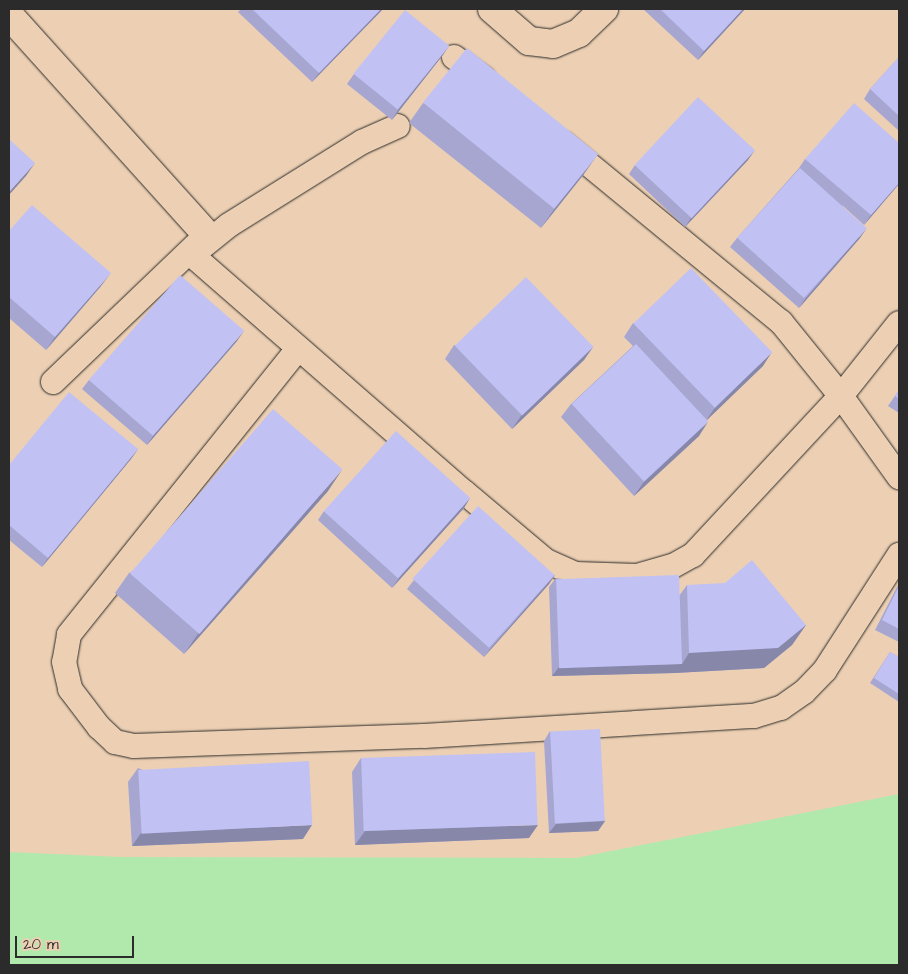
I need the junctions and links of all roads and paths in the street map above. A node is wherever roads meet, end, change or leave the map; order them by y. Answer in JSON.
{"nodes":[{"id":1,"x":492,"y":9,"type":"edge"},
{"id":2,"x":604,"y":9,"type":"edge"},
{"id":3,"x":9,"y":15,"type":"edge"},
{"id":4,"x":454,"y":57,"type":"dead end"},
{"id":5,"x":500,"y":92,"type":"edge"},
{"id":6,"x":398,"y":126,"type":"edge"},
{"id":7,"x":543,"y":127,"type":"edge"},
{"id":8,"x":199,"y":245,"type":"junction"},
{"id":9,"x":899,"y":324,"type":"edge"},
{"id":10,"x":297,"y":350,"type":"junction"},
{"id":11,"x":53,"y":382,"type":"dead end"},
{"id":12,"x":841,"y":396,"type":"junction"},
{"id":13,"x":899,"y":477,"type":"edge"},
{"id":14,"x":899,"y":555,"type":"edge"}],
"edges":[{"from":1,"to":2,"type":"street"},
{"from":3,"to":8,"type":"street"},
{"from":4,"to":5,"type":"lane"},
{"from":6,"to":8,"type":"lane"},
{"from":7,"to":12,"type":"lane"},
{"from":8,"to":10,"type":"lane"},
{"from":8,"to":11,"type":"lane"},
{"from":9,"to":12,"type":"lane"},
{"from":10,"to":12,"type":"lane"},
{"from":10,"to":14,"type":"lane"},
{"from":12,"to":13,"type":"lane"}]}
